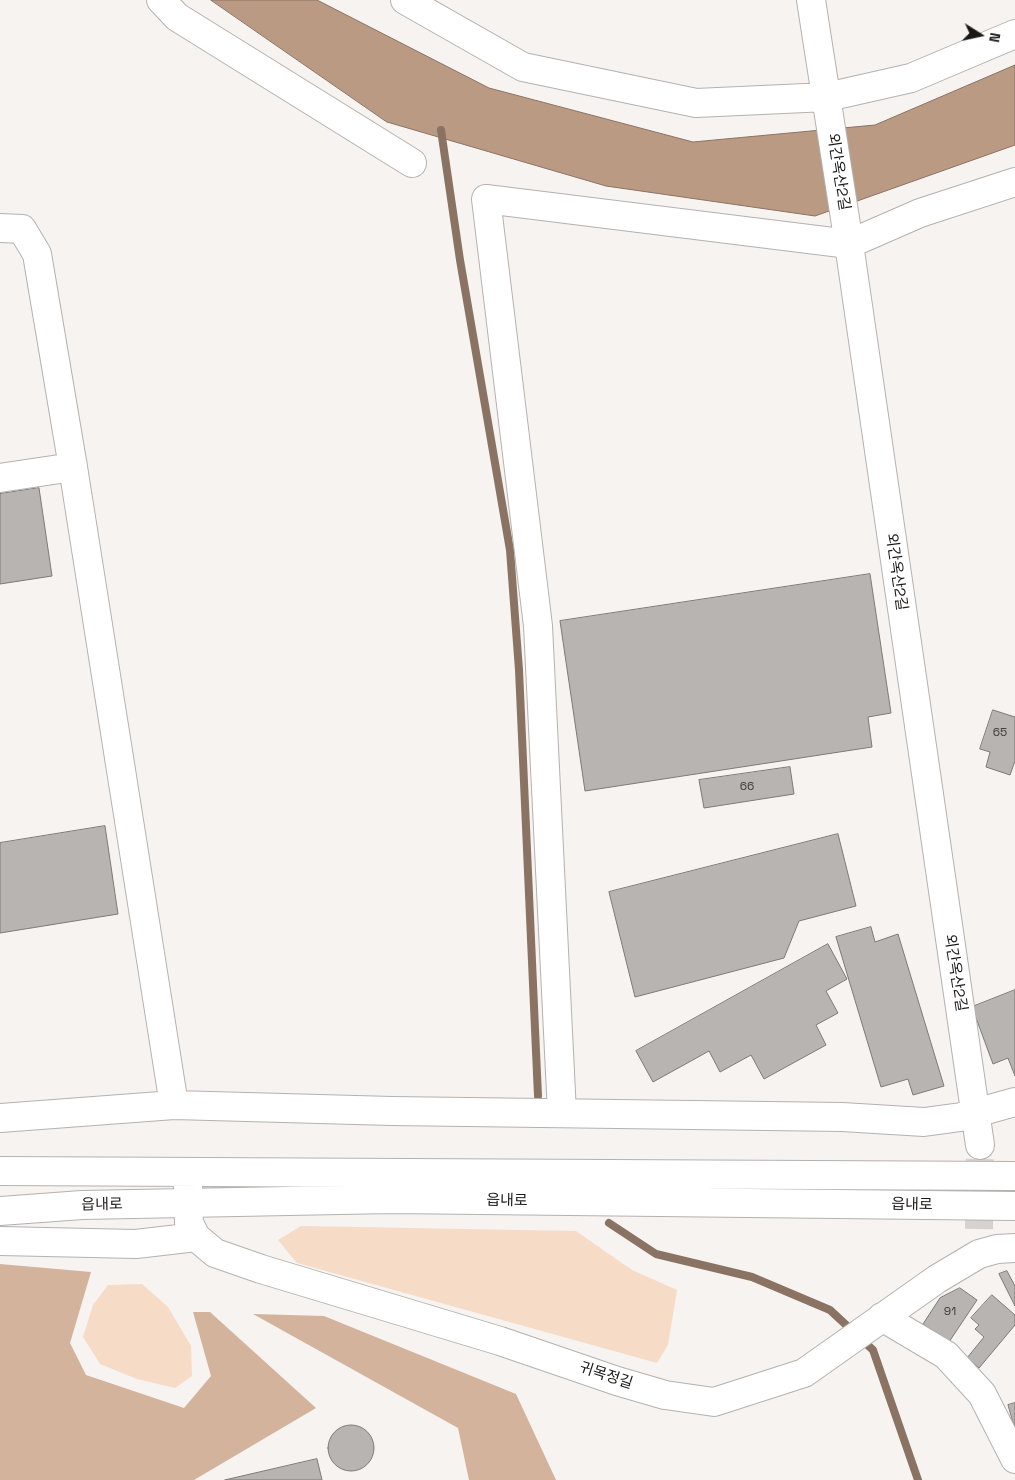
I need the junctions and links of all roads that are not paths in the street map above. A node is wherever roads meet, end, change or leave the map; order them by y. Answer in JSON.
{"nodes":[{"id":1,"x":161,"y":0,"type":"edge"},
{"id":2,"x":405,"y":0,"type":"edge"},
{"id":3,"x":811,"y":0,"type":"edge"},
{"id":4,"x":1015,"y":34,"type":"edge"},
{"id":5,"x":826,"y":97,"type":"junction"},
{"id":6,"x":412,"y":163,"type":"dead end"},
{"id":7,"x":1015,"y":182,"type":"edge"},
{"id":8,"x":0,"y":228,"type":"edge"},
{"id":9,"x":849,"y":244,"type":"junction"},
{"id":10,"x":73,"y":467,"type":"junction"},
{"id":11,"x":0,"y":478,"type":"edge"},
{"id":12,"x":174,"y":1106,"type":"junction"},
{"id":13,"x":1001,"y":1110,"type":"edge"},
{"id":14,"x":562,"y":1113,"type":"junction"},
{"id":15,"x":0,"y":1118,"type":"edge"},
{"id":16,"x":980,"y":1145,"type":"tunnel mouth"},
{"id":17,"x":1015,"y":1164,"type":"edge"},
{"id":18,"x":0,"y":1171,"type":"edge"},
{"id":19,"x":188,"y":1172,"type":"junction"},
{"id":20,"x":968,"y":1176,"type":"junction"},
{"id":21,"x":1015,"y":1176,"type":"edge"},
{"id":22,"x":189,"y":1203,"type":"junction"},
{"id":23,"x":1015,"y":1206,"type":"edge"},
{"id":24,"x":0,"y":1211,"type":"edge"},
{"id":25,"x":196,"y":1237,"type":"junction"},
{"id":26,"x":0,"y":1242,"type":"edge"},
{"id":27,"x":1015,"y":1248,"type":"edge"},
{"id":28,"x":882,"y":1317,"type":"junction"},
{"id":29,"x":1015,"y":1459,"type":"edge"}],
"edges":[{"from":1,"to":6,"type":"street"},
{"from":2,"to":5,"type":"street"},
{"from":3,"to":5,"type":"street","name":"외간옥산2길"},
{"from":4,"to":5,"type":"street"},
{"from":5,"to":9,"type":"street","name":"외간옥산2길"},
{"from":7,"to":9,"type":"street"},
{"from":8,"to":10,"type":"street"},
{"from":9,"to":13,"type":"street","name":"외간옥산2길"},
{"from":9,"to":14,"type":"street"},
{"from":10,"to":11,"type":"street"},
{"from":10,"to":12,"type":"street"},
{"from":12,"to":14,"type":"street"},
{"from":12,"to":15,"type":"street"},
{"from":13,"to":14,"type":"street"},
{"from":13,"to":16,"type":"street","name":"외간옥산2길"},
{"from":17,"to":20,"type":"street"},
{"from":18,"to":19,"type":"street","name":"읍내로"},
{"from":19,"to":20,"type":"street","name":"읍내로"},
{"from":19,"to":22,"type":"street"},
{"from":20,"to":21,"type":"street","name":"읍내로"},
{"from":22,"to":23,"type":"street","name":"읍내로"},
{"from":22,"to":24,"type":"street","name":"읍내로"},
{"from":22,"to":25,"type":"street"},
{"from":25,"to":26,"type":"street"},
{"from":25,"to":28,"type":"street","name":"귀목정길"},
{"from":27,"to":28,"type":"street","name":"귀목정길"},
{"from":28,"to":29,"type":"street"}]}
